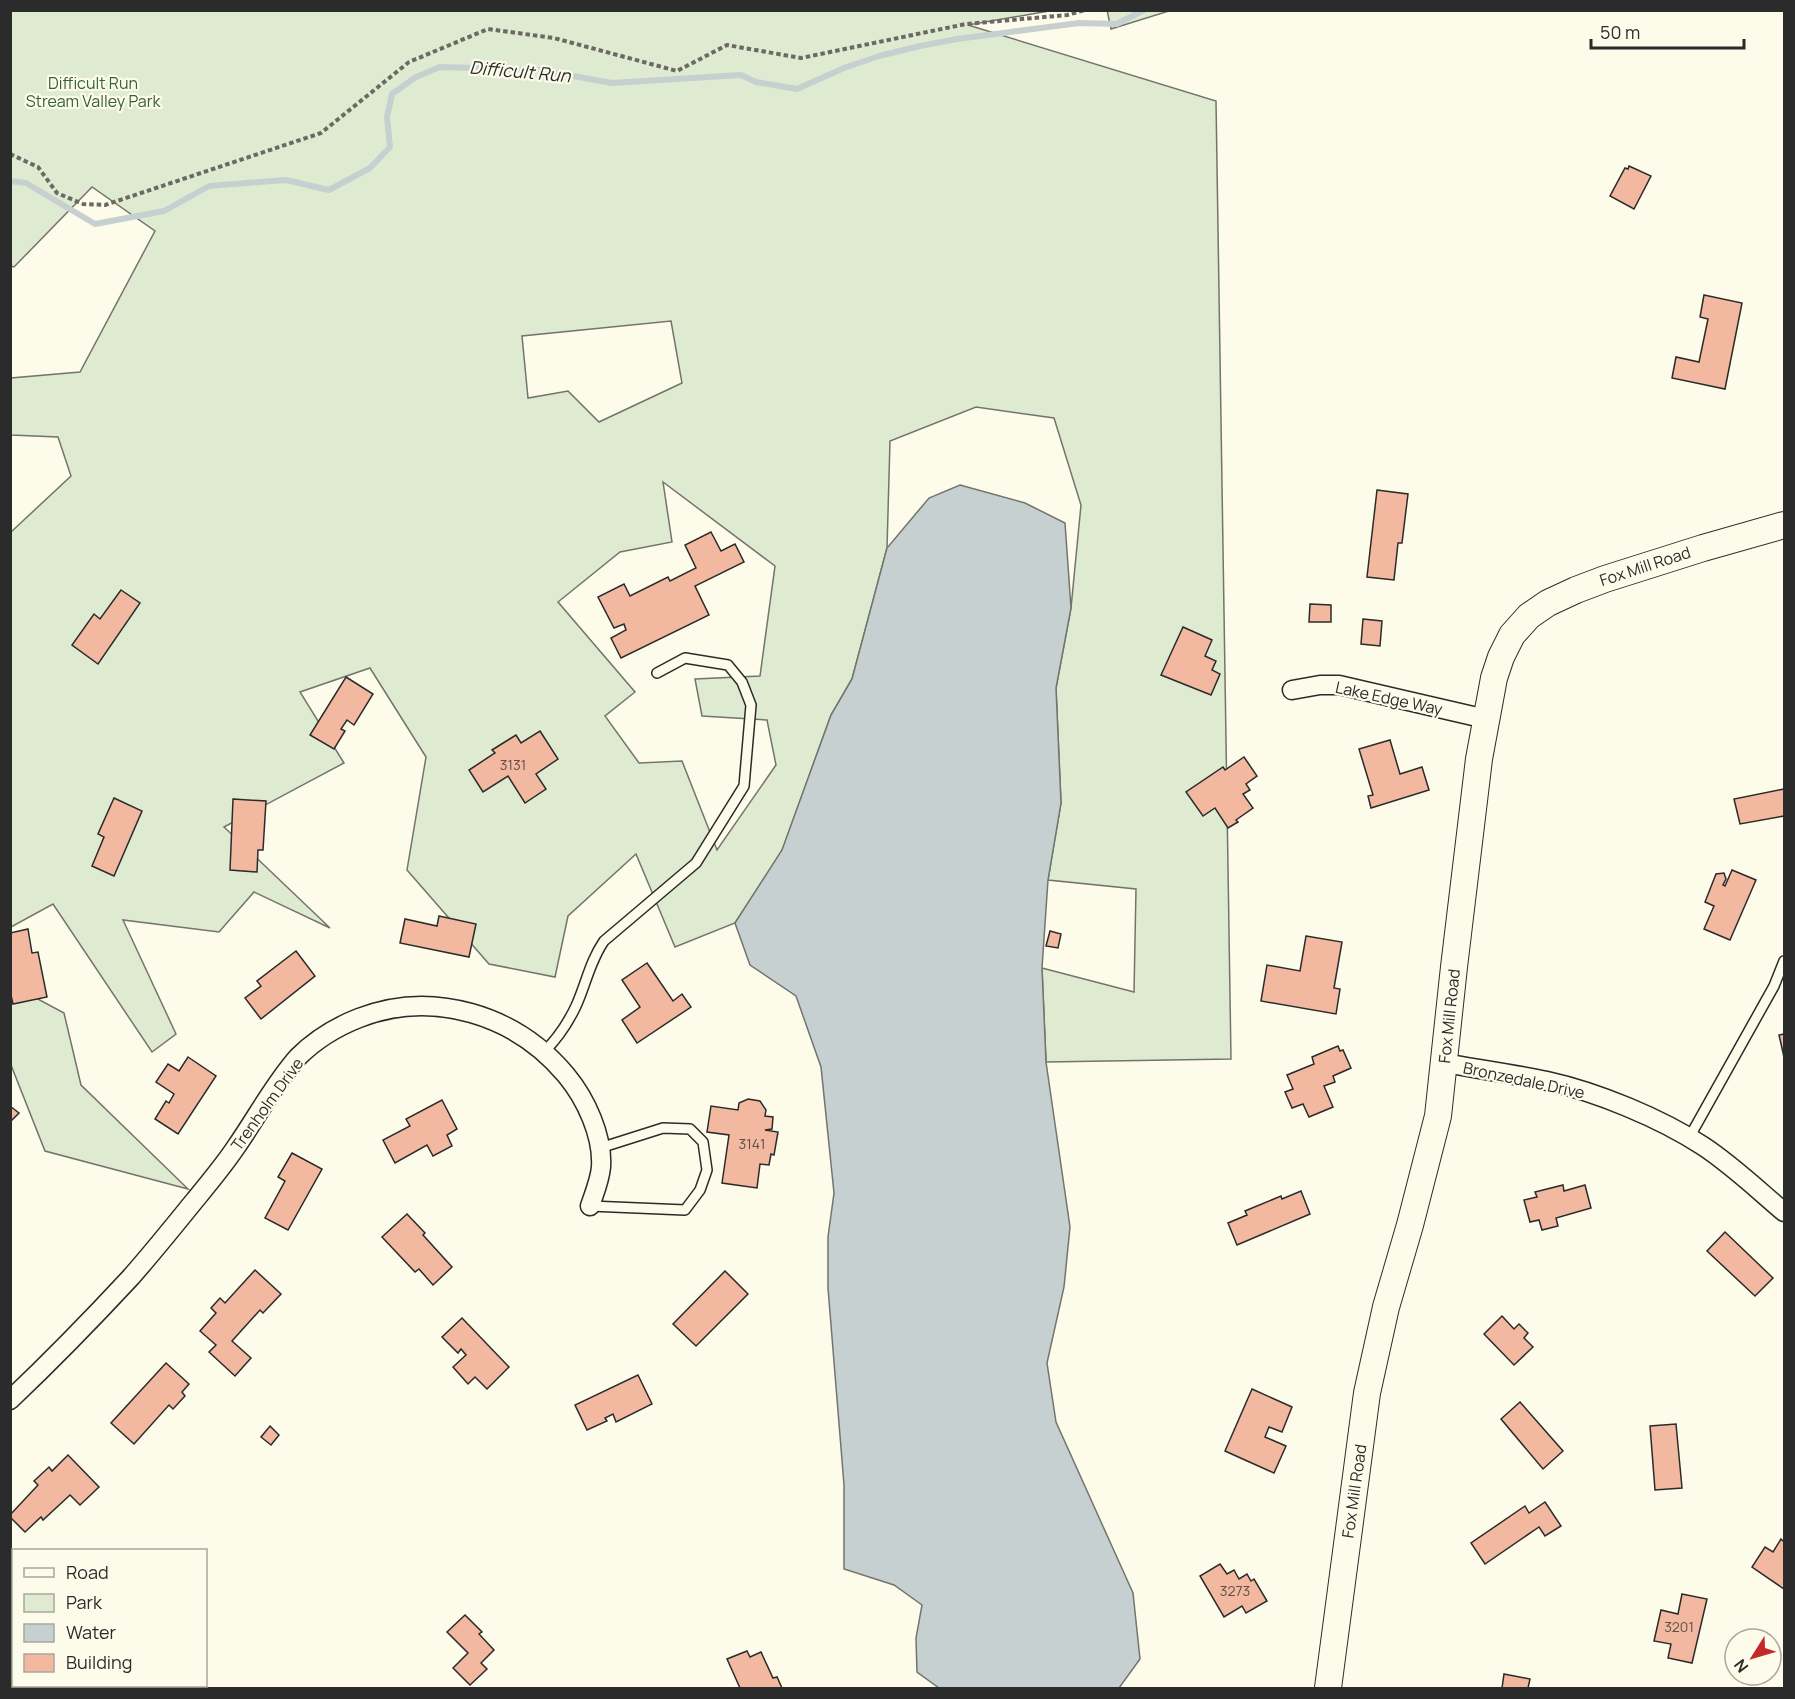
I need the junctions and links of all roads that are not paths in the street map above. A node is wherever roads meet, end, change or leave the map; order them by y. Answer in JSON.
{"nodes":[{"id":1,"x":1785,"y":525,"type":"edge"},
{"id":2,"x":657,"y":673,"type":"dead end"},
{"id":3,"x":1292,"y":690,"type":"dead end"},
{"id":4,"x":1486,"y":719,"type":"junction"},
{"id":5,"x":1785,"y":961,"type":"edge"},
{"id":6,"x":544,"y":1052,"type":"junction"},
{"id":7,"x":1444,"y":1063,"type":"junction"},
{"id":8,"x":1689,"y":1138,"type":"junction"},
{"id":9,"x":600,"y":1148,"type":"junction"},
{"id":10,"x":590,"y":1206,"type":"joint"},
{"id":11,"x":1785,"y":1212,"type":"edge"},
{"id":12,"x":10,"y":1400,"type":"edge"},
{"id":13,"x":1328,"y":1689,"type":"edge"}],
"edges":[{"from":1,"to":4,"type":"main road","name":"Fox Mill Road"},
{"from":2,"to":6,"type":"lane"},
{"from":3,"to":4,"type":"street","name":"Lake Edge Way"},
{"from":4,"to":7,"type":"main road","name":"Fox Mill Road"},
{"from":5,"to":8,"type":"lane"},
{"from":6,"to":9,"type":"street","name":"Trenholm Drive"},
{"from":6,"to":12,"type":"street","name":"Trenholm Drive"},
{"from":7,"to":8,"type":"street","name":"Bronzedale Drive"},
{"from":7,"to":13,"type":"main road","name":"Fox Mill Road"},
{"from":8,"to":11,"type":"street","name":"Bronzedale Drive"},
{"from":9,"to":10,"type":"street","name":"Trenholm Drive"},
{"from":9,"to":10,"type":"lane"}]}
